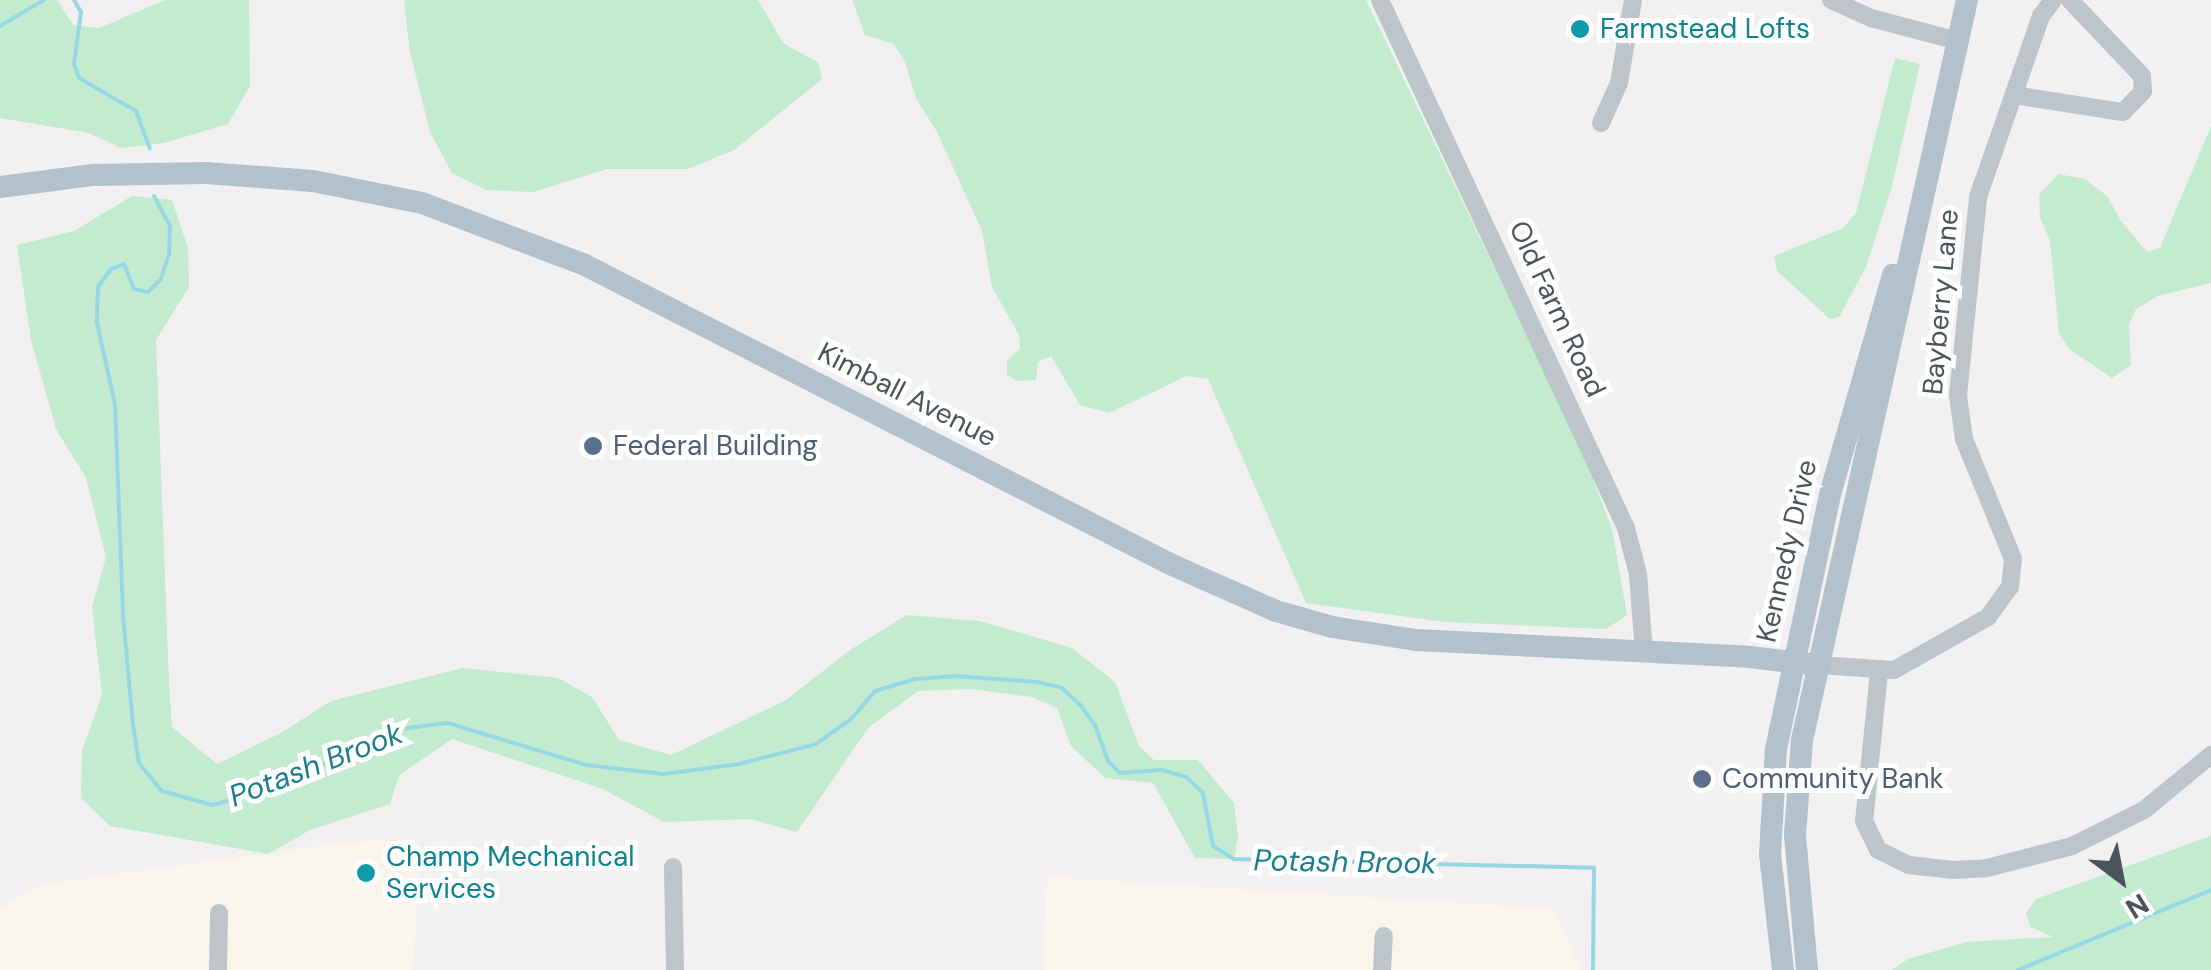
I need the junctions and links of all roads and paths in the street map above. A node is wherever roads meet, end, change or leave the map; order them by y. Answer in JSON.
{"nodes":[{"id":1,"x":1380,"y":0,"type":"edge"},
{"id":2,"x":1632,"y":0,"type":"edge"},
{"id":3,"x":1831,"y":0,"type":"edge"},
{"id":4,"x":1967,"y":0,"type":"edge"},
{"id":5,"x":2053,"y":0,"type":"edge"},
{"id":6,"x":2070,"y":0,"type":"edge"},
{"id":7,"x":1958,"y":41,"type":"junction"},
{"id":8,"x":2014,"y":94,"type":"junction"},
{"id":9,"x":1601,"y":123,"type":"dead end"},
{"id":10,"x":1930,"y":158,"type":"junction"},
{"id":11,"x":0,"y":187,"type":"edge"},
{"id":12,"x":1644,"y":652,"type":"junction"},
{"id":13,"x":1792,"y":661,"type":"junction"},
{"id":14,"x":1818,"y":665,"type":"junction"},
{"id":15,"x":1880,"y":672,"type":"junction"},
{"id":16,"x":2211,"y":756,"type":"edge"},
{"id":17,"x":673,"y":867,"type":"dead end"},
{"id":18,"x":219,"y":913,"type":"dead end"},
{"id":19,"x":1384,"y":936,"type":"dead end"},
{"id":20,"x":218,"y":970,"type":"edge"},
{"id":21,"x":676,"y":970,"type":"edge"},
{"id":22,"x":1382,"y":970,"type":"edge"},
{"id":23,"x":1784,"y":970,"type":"edge"},
{"id":24,"x":1806,"y":970,"type":"edge"}],
"edges":[{"from":1,"to":12,"type":"street","name":"Old Farm Road"},
{"from":2,"to":9,"type":"street"},
{"from":3,"to":7,"type":"street"},
{"from":4,"to":7,"type":"main road","name":"Kennedy Drive"},
{"from":5,"to":8,"type":"street","name":"Bayberry Lane"},
{"from":6,"to":8,"type":"street"},
{"from":7,"to":10,"type":"main road","name":"Kennedy Drive"},
{"from":8,"to":15,"type":"street","name":"Bayberry Lane"},
{"from":10,"to":13,"type":"main road","name":"Kennedy Drive"},
{"from":10,"to":14,"type":"main road","name":"Kennedy Drive"},
{"from":11,"to":12,"type":"main road","name":"Kimball Avenue"},
{"from":12,"to":13,"type":"main road","name":"Kimball Avenue"},
{"from":13,"to":14,"type":"main road","name":"Kimball Avenue"},
{"from":13,"to":23,"type":"main road","name":"Kennedy Drive"},
{"from":14,"to":15,"type":"street","name":"Bayberry Lane"},
{"from":14,"to":24,"type":"main road","name":"Kennedy Drive"},
{"from":15,"to":16,"type":"street"},
{"from":17,"to":21,"type":"street"},
{"from":18,"to":20,"type":"street"},
{"from":19,"to":22,"type":"street"}]}
